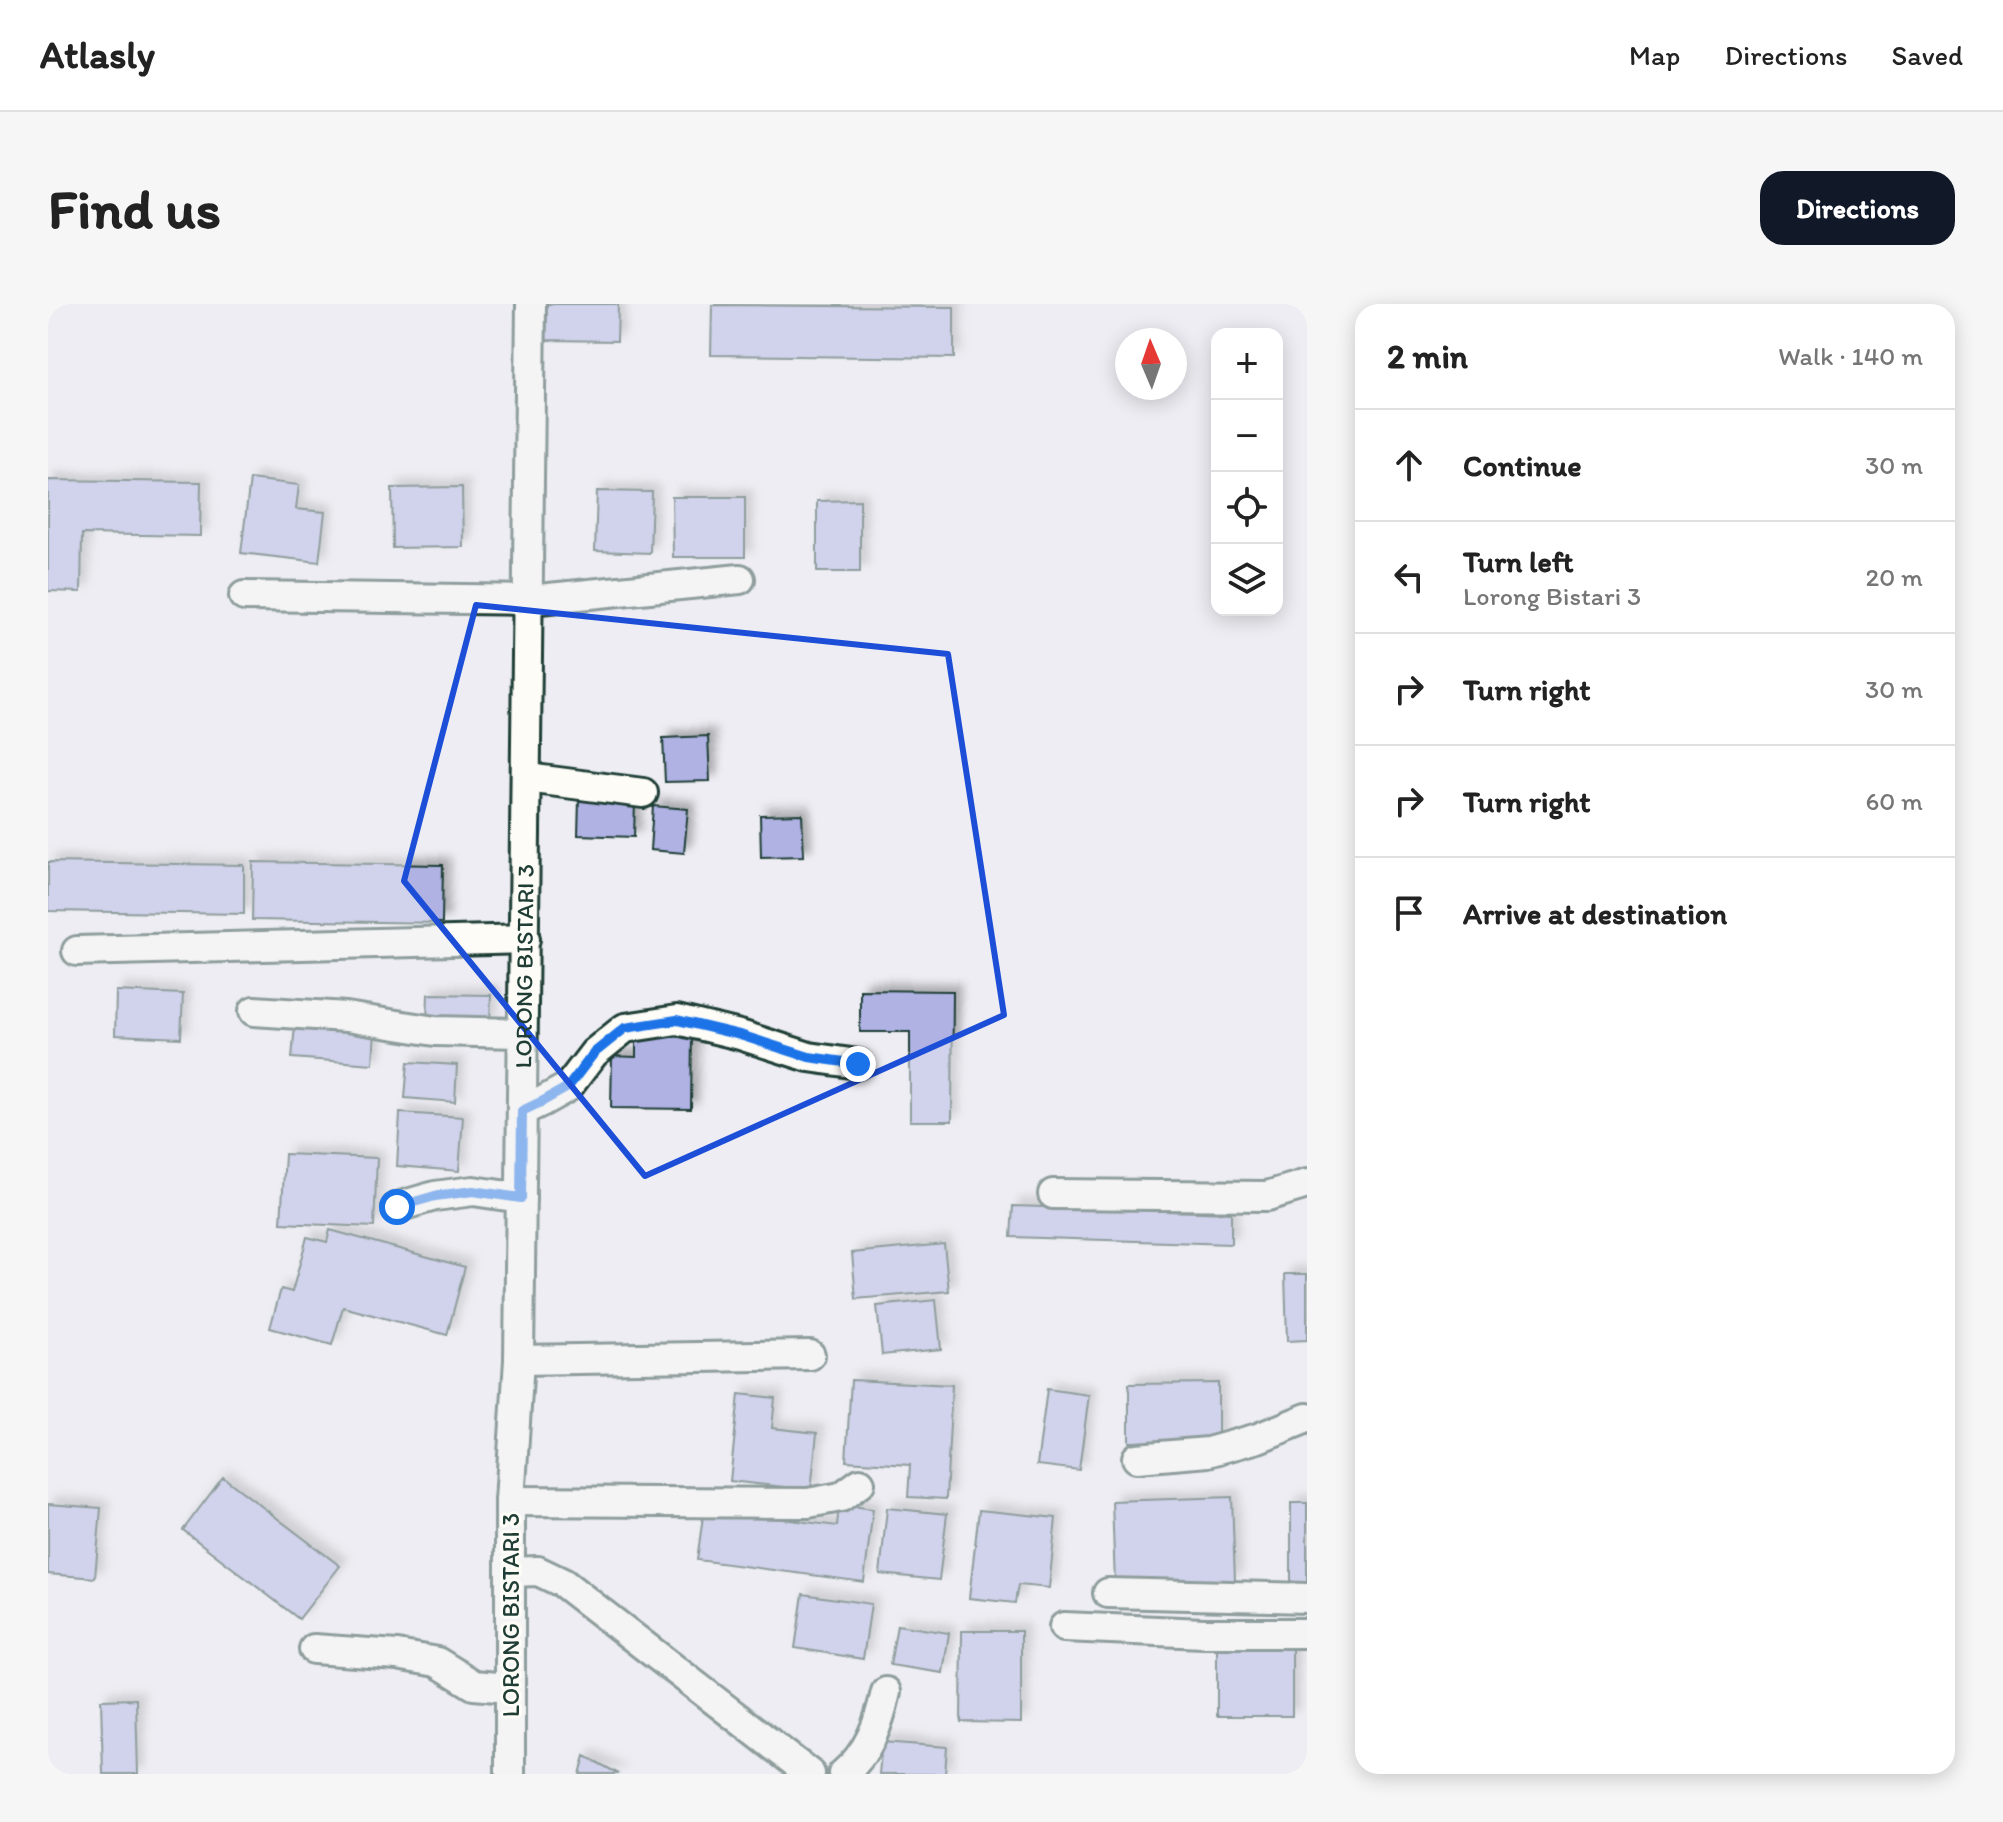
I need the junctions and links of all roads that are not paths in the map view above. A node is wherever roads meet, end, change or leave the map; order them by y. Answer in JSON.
{"nodes":[{"id":1,"x":531,"y":304,"type":"edge"},
{"id":2,"x":740,"y":579,"type":"dead end"},
{"id":3,"x":244,"y":596,"type":"dead end"},
{"id":4,"x":529,"y":600,"type":"junction"},
{"id":5,"x":527,"y":778,"type":"junction"},
{"id":6,"x":643,"y":793,"type":"dead end"},
{"id":7,"x":525,"y":939,"type":"junction"},
{"id":8,"x":77,"y":951,"type":"dead end"},
{"id":9,"x":254,"y":1011,"type":"dead end"},
{"id":10,"x":522,"y":1033,"type":"junction"},
{"id":11,"x":858,"y":1064,"type":"dead end"},
{"id":12,"x":522,"y":1111,"type":"junction"},
{"id":13,"x":1307,"y":1184,"type":"edge"},
{"id":14,"x":1053,"y":1194,"type":"dead end"},
{"id":15,"x":521,"y":1198,"type":"junction"},
{"id":16,"x":397,"y":1207,"type":"dead end"},
{"id":17,"x":810,"y":1355,"type":"dead end"},
{"id":18,"x":519,"y":1360,"type":"junction"},
{"id":19,"x":1307,"y":1418,"type":"edge"},
{"id":20,"x":1137,"y":1458,"type":"dead end"},
{"id":21,"x":860,"y":1483,"type":"dead end"},
{"id":22,"x":510,"y":1501,"type":"junction"},
{"id":23,"x":510,"y":1572,"type":"junction"},
{"id":24,"x":1108,"y":1593,"type":"dead end"},
{"id":25,"x":1307,"y":1598,"type":"edge"},
{"id":26,"x":1064,"y":1627,"type":"dead end"},
{"id":27,"x":1307,"y":1633,"type":"edge"},
{"id":28,"x":314,"y":1649,"type":"dead end"},
{"id":29,"x":509,"y":1688,"type":"junction"},
{"id":30,"x":886,"y":1692,"type":"dead end"},
{"id":31,"x":510,"y":1774,"type":"edge"},
{"id":32,"x":810,"y":1774,"type":"edge"},
{"id":33,"x":843,"y":1774,"type":"edge"}],
"edges":[{"from":1,"to":4,"type":"street","name":"LORONG BISTARI 3"},
{"from":2,"to":4,"type":"street"},
{"from":3,"to":4,"type":"street"},
{"from":4,"to":5,"type":"street","name":"LORONG BISTARI 3"},
{"from":5,"to":6,"type":"street"},
{"from":5,"to":7,"type":"street","name":"LORONG BISTARI 3"},
{"from":7,"to":8,"type":"street"},
{"from":7,"to":10,"type":"street","name":"LORONG BISTARI 3"},
{"from":9,"to":10,"type":"street"},
{"from":10,"to":12,"type":"street","name":"LORONG BISTARI 3"},
{"from":11,"to":12,"type":"street"},
{"from":12,"to":15,"type":"street","name":"LORONG BISTARI 3"},
{"from":13,"to":14,"type":"street"},
{"from":15,"to":16,"type":"street"},
{"from":15,"to":18,"type":"street","name":"LORONG BISTARI 3"},
{"from":17,"to":18,"type":"street"},
{"from":18,"to":22,"type":"street","name":"LORONG BISTARI 3"},
{"from":19,"to":20,"type":"street"},
{"from":21,"to":22,"type":"street"},
{"from":22,"to":23,"type":"street","name":"LORONG BISTARI 3"},
{"from":23,"to":29,"type":"street","name":"LORONG BISTARI 3"},
{"from":23,"to":32,"type":"street"},
{"from":24,"to":25,"type":"street"},
{"from":26,"to":27,"type":"street"},
{"from":28,"to":29,"type":"street"},
{"from":29,"to":31,"type":"street","name":"LORONG BISTARI 3"},
{"from":30,"to":33,"type":"street"}]}
